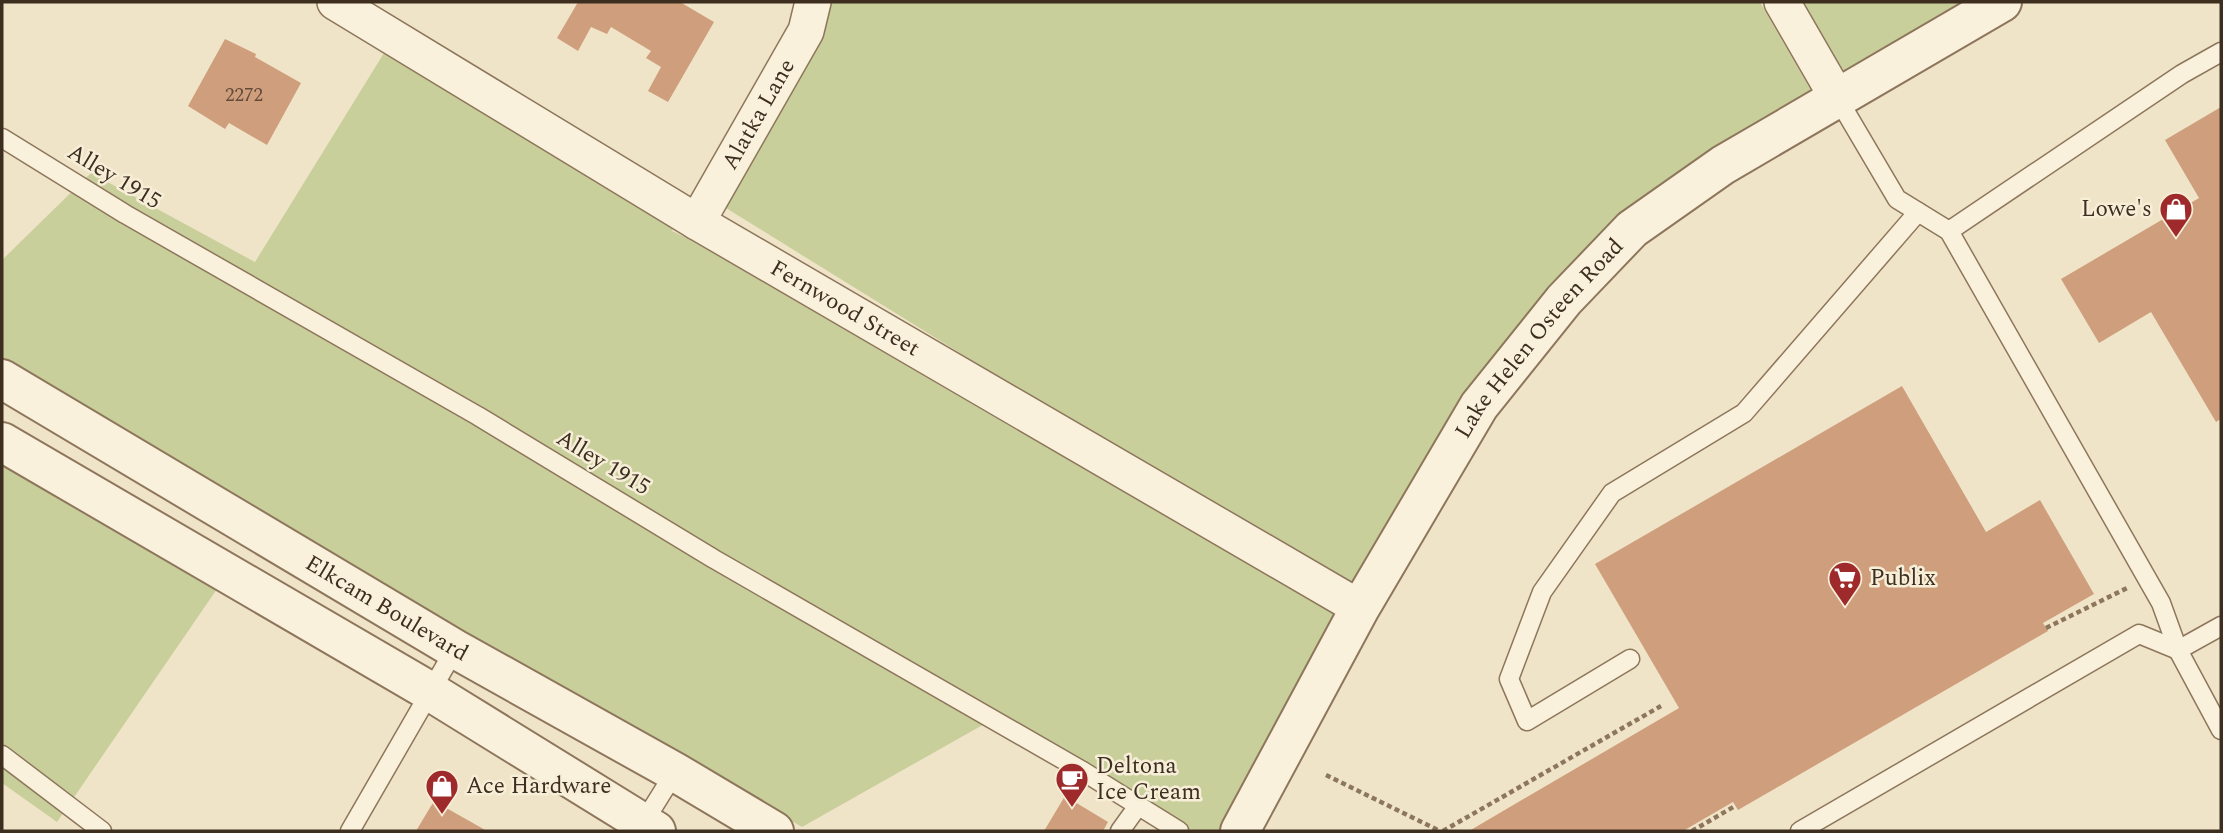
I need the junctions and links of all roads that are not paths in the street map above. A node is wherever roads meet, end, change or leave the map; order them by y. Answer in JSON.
{"nodes":[{"id":1,"x":335,"y":2,"type":"edge"},
{"id":2,"x":813,"y":2,"type":"edge"},
{"id":3,"x":1782,"y":2,"type":"edge"},
{"id":4,"x":2002,"y":2,"type":"edge"},
{"id":5,"x":2221,"y":52,"type":"edge"},
{"id":6,"x":1838,"y":99,"type":"junction"},
{"id":7,"x":2,"y":138,"type":"edge"},
{"id":8,"x":1918,"y":212,"type":"junction"},
{"id":9,"x":697,"y":222,"type":"junction"},
{"id":10,"x":1949,"y":231,"type":"junction"},
{"id":11,"x":2,"y":379,"type":"edge"},
{"id":12,"x":2,"y":442,"type":"edge"},
{"id":13,"x":1360,"y":608,"type":"junction"},
{"id":14,"x":2221,"y":626,"type":"edge"},
{"id":15,"x":455,"y":649,"type":"junction"},
{"id":16,"x":2178,"y":649,"type":"junction"},
{"id":17,"x":1630,"y":659,"type":"dead end"},
{"id":18,"x":431,"y":692,"type":"junction"},
{"id":19,"x":2221,"y":730,"type":"edge"},
{"id":20,"x":2,"y":755,"type":"edge"},
{"id":21,"x":675,"y":772,"type":"junction"},
{"id":22,"x":1138,"y":806,"type":"junction"},
{"id":23,"x":646,"y":829,"type":"edge"},
{"id":24,"x":102,"y":831,"type":"edge"},
{"id":25,"x":350,"y":831,"type":"edge"},
{"id":26,"x":774,"y":831,"type":"edge"},
{"id":27,"x":1120,"y":831,"type":"edge"},
{"id":28,"x":1179,"y":831,"type":"edge"},
{"id":29,"x":1240,"y":831,"type":"edge"},
{"id":30,"x":1800,"y":831,"type":"edge"}],
"edges":[{"from":1,"to":9,"type":"street","name":"Fernwood Street"},
{"from":2,"to":9,"type":"street","name":"Alatka Lane"},
{"from":3,"to":6,"type":"street"},
{"from":4,"to":6,"type":"street","name":"Lake Helen Osteen Road"},
{"from":5,"to":10,"type":"lane"},
{"from":6,"to":8,"type":"lane"},
{"from":6,"to":13,"type":"street","name":"Lake Helen Osteen Road"},
{"from":7,"to":22,"type":"lane","name":"Alley 1915"},
{"from":8,"to":10,"type":"lane"},
{"from":8,"to":17,"type":"lane"},
{"from":9,"to":13,"type":"street","name":"Fernwood Street"},
{"from":10,"to":16,"type":"lane"},
{"from":11,"to":15,"type":"street","name":"Elkcam Boulevard"},
{"from":12,"to":18,"type":"street"},
{"from":13,"to":29,"type":"street","name":"Lake Helen Osteen Road"},
{"from":14,"to":16,"type":"lane"},
{"from":15,"to":18,"type":"lane"},
{"from":15,"to":21,"type":"street","name":"Elkcam Boulevard"},
{"from":16,"to":19,"type":"lane"},
{"from":16,"to":30,"type":"lane"},
{"from":18,"to":23,"type":"street"},
{"from":18,"to":25,"type":"lane"},
{"from":20,"to":24,"type":"lane"},
{"from":21,"to":23,"type":"lane"},
{"from":21,"to":26,"type":"street","name":"Elkcam Boulevard"},
{"from":22,"to":27,"type":"lane"},
{"from":22,"to":28,"type":"lane","name":"Alley 1915"}]}
